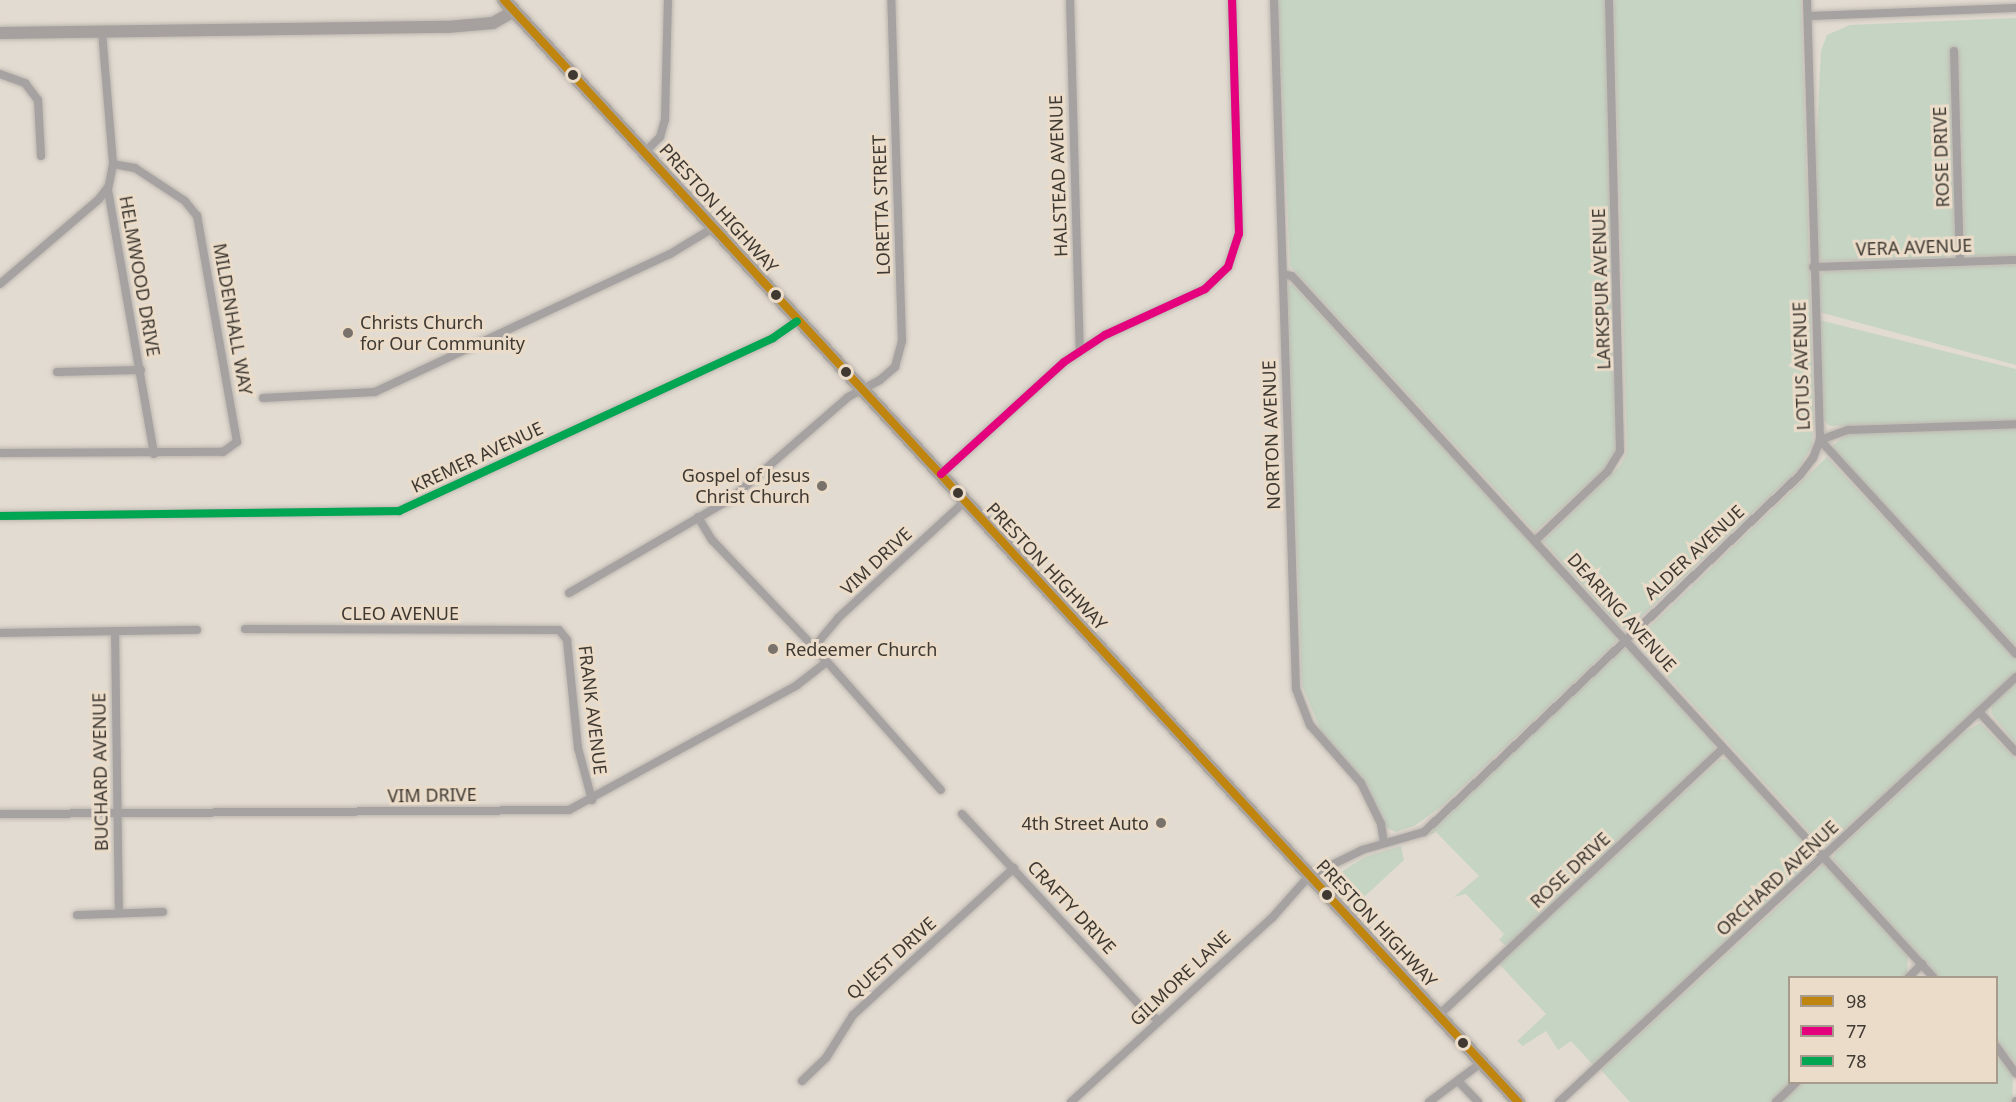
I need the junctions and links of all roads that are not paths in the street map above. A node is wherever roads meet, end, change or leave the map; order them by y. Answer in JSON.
{"nodes":[{"id":1,"x":504,"y":0,"type":"edge"},
{"id":2,"x":668,"y":0,"type":"edge"},
{"id":3,"x":891,"y":0,"type":"edge"},
{"id":4,"x":1070,"y":0,"type":"edge"},
{"id":5,"x":1232,"y":0,"type":"edge"},
{"id":6,"x":1274,"y":0,"type":"edge"},
{"id":7,"x":1609,"y":0,"type":"edge"},
{"id":8,"x":1807,"y":0,"type":"edge"},
{"id":9,"x":2016,"y":8,"type":"edge"},
{"id":10,"x":514,"y":11,"type":"junction"},
{"id":11,"x":1808,"y":16,"type":"junction"},
{"id":12,"x":102,"y":32,"type":"junction"},
{"id":13,"x":0,"y":33,"type":"edge"},
{"id":14,"x":1954,"y":51,"type":"dead end"},
{"id":15,"x":0,"y":74,"type":"edge"},
{"id":16,"x":644,"y":153,"type":"junction"},
{"id":17,"x":41,"y":156,"type":"dead end"},
{"id":18,"x":113,"y":164,"type":"junction"},
{"id":19,"x":108,"y":186,"type":"junction"},
{"id":20,"x":713,"y":228,"type":"junction"},
{"id":21,"x":2016,"y":260,"type":"edge"},
{"id":22,"x":1960,"y":262,"type":"junction"},
{"id":23,"x":1813,"y":267,"type":"junction"},
{"id":24,"x":1283,"y":274,"type":"junction"},
{"id":25,"x":0,"y":284,"type":"edge"},
{"id":26,"x":797,"y":321,"type":"junction"},
{"id":27,"x":1080,"y":351,"type":"junction"},
{"id":28,"x":141,"y":370,"type":"junction"},
{"id":29,"x":57,"y":372,"type":"dead end"},
{"id":30,"x":862,"y":390,"type":"junction"},
{"id":31,"x":263,"y":398,"type":"dead end"},
{"id":32,"x":2016,"y":424,"type":"edge"},
{"id":33,"x":1820,"y":440,"type":"junction"},
{"id":34,"x":0,"y":453,"type":"edge"},
{"id":35,"x":154,"y":454,"type":"junction"},
{"id":36,"x":940,"y":474,"type":"junction"},
{"id":37,"x":964,"y":502,"type":"junction"},
{"id":38,"x":0,"y":516,"type":"edge"},
{"id":39,"x":698,"y":517,"type":"junction"},
{"id":40,"x":1534,"y":541,"type":"junction"},
{"id":41,"x":569,"y":593,"type":"dead end"},
{"id":42,"x":555,"y":628,"type":"joint"},
{"id":43,"x":245,"y":629,"type":"dead end"},
{"id":44,"x":197,"y":630,"type":"dead end"},
{"id":45,"x":115,"y":631,"type":"junction"},
{"id":46,"x":0,"y":633,"type":"edge"},
{"id":47,"x":1625,"y":639,"type":"junction"},
{"id":48,"x":814,"y":647,"type":"junction"},
{"id":49,"x":2016,"y":654,"type":"edge"},
{"id":50,"x":825,"y":663,"type":"junction"},
{"id":51,"x":2016,"y":677,"type":"edge"},
{"id":52,"x":1979,"y":712,"type":"junction"},
{"id":53,"x":1723,"y":748,"type":"junction"},
{"id":54,"x":2016,"y":752,"type":"edge"},
{"id":55,"x":941,"y":790,"type":"dead end"},
{"id":56,"x":592,"y":800,"type":"junction"},
{"id":57,"x":117,"y":813,"type":"junction"},
{"id":58,"x":0,"y":814,"type":"edge"},
{"id":59,"x":962,"y":814,"type":"dead end"},
{"id":60,"x":1384,"y":843,"type":"junction"},
{"id":61,"x":1823,"y":857,"type":"junction"},
{"id":62,"x":1014,"y":868,"type":"junction"},
{"id":63,"x":1309,"y":876,"type":"junction"},
{"id":64,"x":119,"y":912,"type":"junction"},
{"id":65,"x":163,"y":912,"type":"dead end"},
{"id":66,"x":78,"y":915,"type":"dead end"},
{"id":67,"x":1922,"y":964,"type":"junction"},
{"id":68,"x":1910,"y":976,"type":"edge"},
{"id":69,"x":1932,"y":976,"type":"edge"},
{"id":70,"x":1438,"y":1016,"type":"junction"},
{"id":71,"x":1159,"y":1021,"type":"junction"},
{"id":72,"x":1998,"y":1049,"type":"edge"},
{"id":73,"x":1481,"y":1063,"type":"junction"},
{"id":74,"x":2016,"y":1074,"type":"edge"},
{"id":75,"x":802,"y":1081,"type":"dead end"},
{"id":76,"x":1458,"y":1081,"type":"junction"},
{"id":77,"x":1796,"y":1084,"type":"edge"},
{"id":78,"x":1071,"y":1102,"type":"edge"},
{"id":79,"x":1429,"y":1102,"type":"edge"},
{"id":80,"x":1478,"y":1102,"type":"edge"},
{"id":81,"x":1518,"y":1102,"type":"edge"},
{"id":82,"x":1559,"y":1102,"type":"edge"},
{"id":83,"x":1776,"y":1102,"type":"edge"}],
"edges":[{"from":1,"to":10,"type":"main road","name":"PRESTON HIGHWAY"},
{"from":2,"to":16,"type":"street"},
{"from":3,"to":30,"type":"street","name":"LORETTA STREET"},
{"from":4,"to":27,"type":"street","name":"HALSTEAD AVENUE"},
{"from":5,"to":27,"type":"street"},
{"from":6,"to":24,"type":"street","name":"NORTON AVENUE"},
{"from":7,"to":40,"type":"street","name":"LARKSPUR AVENUE"},
{"from":8,"to":11,"type":"street","name":"LOTUS AVENUE"},
{"from":9,"to":11,"type":"street"},
{"from":10,"to":12,"type":"main road"},
{"from":10,"to":16,"type":"main road","name":"PRESTON HIGHWAY"},
{"from":11,"to":23,"type":"street","name":"LOTUS AVENUE"},
{"from":12,"to":13,"type":"main road"},
{"from":12,"to":18,"type":"street","name":"HELMWOOD DRIVE"},
{"from":14,"to":22,"type":"street","name":"ROSE DRIVE"},
{"from":15,"to":17,"type":"street"},
{"from":16,"to":20,"type":"main road","name":"PRESTON HIGHWAY"},
{"from":18,"to":19,"type":"street","name":"HELMWOOD DRIVE"},
{"from":18,"to":35,"type":"street","name":"MILDENHALL WAY"},
{"from":19,"to":25,"type":"street"},
{"from":19,"to":28,"type":"street","name":"HELMWOOD DRIVE"},
{"from":20,"to":26,"type":"main road","name":"PRESTON HIGHWAY"},
{"from":20,"to":31,"type":"street"},
{"from":21,"to":22,"type":"street","name":"VERA AVENUE"},
{"from":22,"to":23,"type":"street","name":"VERA AVENUE"},
{"from":23,"to":33,"type":"street","name":"LOTUS AVENUE"},
{"from":24,"to":40,"type":"street","name":"DEARING AVENUE"},
{"from":24,"to":60,"type":"street","name":"NORTON AVENUE"},
{"from":26,"to":30,"type":"main road","name":"PRESTON HIGHWAY"},
{"from":26,"to":38,"type":"street","name":"KREMER AVENUE"},
{"from":27,"to":36,"type":"street"},
{"from":28,"to":29,"type":"street"},
{"from":28,"to":35,"type":"street","name":"HELMWOOD DRIVE"},
{"from":30,"to":36,"type":"main road","name":"PRESTON HIGHWAY"},
{"from":30,"to":39,"type":"street","name":"LORETTA STREET"},
{"from":32,"to":33,"type":"street"},
{"from":33,"to":47,"type":"street","name":"ALDER AVENUE"},
{"from":33,"to":49,"type":"street","name":"LOTUS AVENUE"},
{"from":34,"to":35,"type":"street"},
{"from":36,"to":37,"type":"main road","name":"PRESTON HIGHWAY"},
{"from":37,"to":48,"type":"street","name":"VIM DRIVE"},
{"from":37,"to":63,"type":"main road","name":"PRESTON HIGHWAY"},
{"from":39,"to":41,"type":"street","name":"LORETTA STREET"},
{"from":39,"to":48,"type":"street"},
{"from":40,"to":47,"type":"street","name":"DEARING AVENUE"},
{"from":42,"to":43,"type":"street","name":"CLEO AVENUE"},
{"from":42,"to":56,"type":"street","name":"FRANK AVENUE"},
{"from":44,"to":45,"type":"street"},
{"from":45,"to":46,"type":"street"},
{"from":45,"to":57,"type":"street","name":"BUCHARD AVENUE"},
{"from":47,"to":53,"type":"street","name":"DEARING AVENUE"},
{"from":47,"to":60,"type":"street","name":"ALDER AVENUE"},
{"from":48,"to":50,"type":"street"},
{"from":50,"to":55,"type":"street"},
{"from":50,"to":56,"type":"street","name":"VIM DRIVE"},
{"from":51,"to":52,"type":"street","name":"ORCHARD AVENUE"},
{"from":52,"to":54,"type":"street"},
{"from":52,"to":61,"type":"street","name":"ORCHARD AVENUE"},
{"from":53,"to":61,"type":"street","name":"DEARING AVENUE"},
{"from":53,"to":70,"type":"street","name":"ROSE DRIVE"},
{"from":56,"to":57,"type":"street","name":"VIM DRIVE"},
{"from":57,"to":58,"type":"street","name":"VIM DRIVE"},
{"from":57,"to":64,"type":"street","name":"BUCHARD AVENUE"},
{"from":59,"to":62,"type":"street","name":"CRAFTY DRIVE"},
{"from":60,"to":63,"type":"street","name":"ALDER AVENUE"},
{"from":61,"to":67,"type":"street","name":"DEARING AVENUE"},
{"from":61,"to":82,"type":"street","name":"ORCHARD AVENUE"},
{"from":62,"to":71,"type":"street","name":"CRAFTY DRIVE"},
{"from":62,"to":75,"type":"street","name":"QUEST DRIVE"},
{"from":63,"to":70,"type":"main road","name":"PRESTON HIGHWAY"},
{"from":63,"to":71,"type":"street","name":"GILMORE LANE"},
{"from":64,"to":65,"type":"street"},
{"from":64,"to":66,"type":"street"},
{"from":67,"to":68,"type":"street"},
{"from":67,"to":69,"type":"street","name":"DEARING AVENUE"},
{"from":70,"to":73,"type":"main road","name":"PRESTON HIGHWAY"},
{"from":71,"to":78,"type":"street","name":"GILMORE LANE"},
{"from":72,"to":74,"type":"street"},
{"from":73,"to":76,"type":"street"},
{"from":73,"to":81,"type":"main road","name":"PRESTON HIGHWAY"},
{"from":76,"to":79,"type":"street"},
{"from":76,"to":80,"type":"street"},
{"from":77,"to":83,"type":"street"}]}
